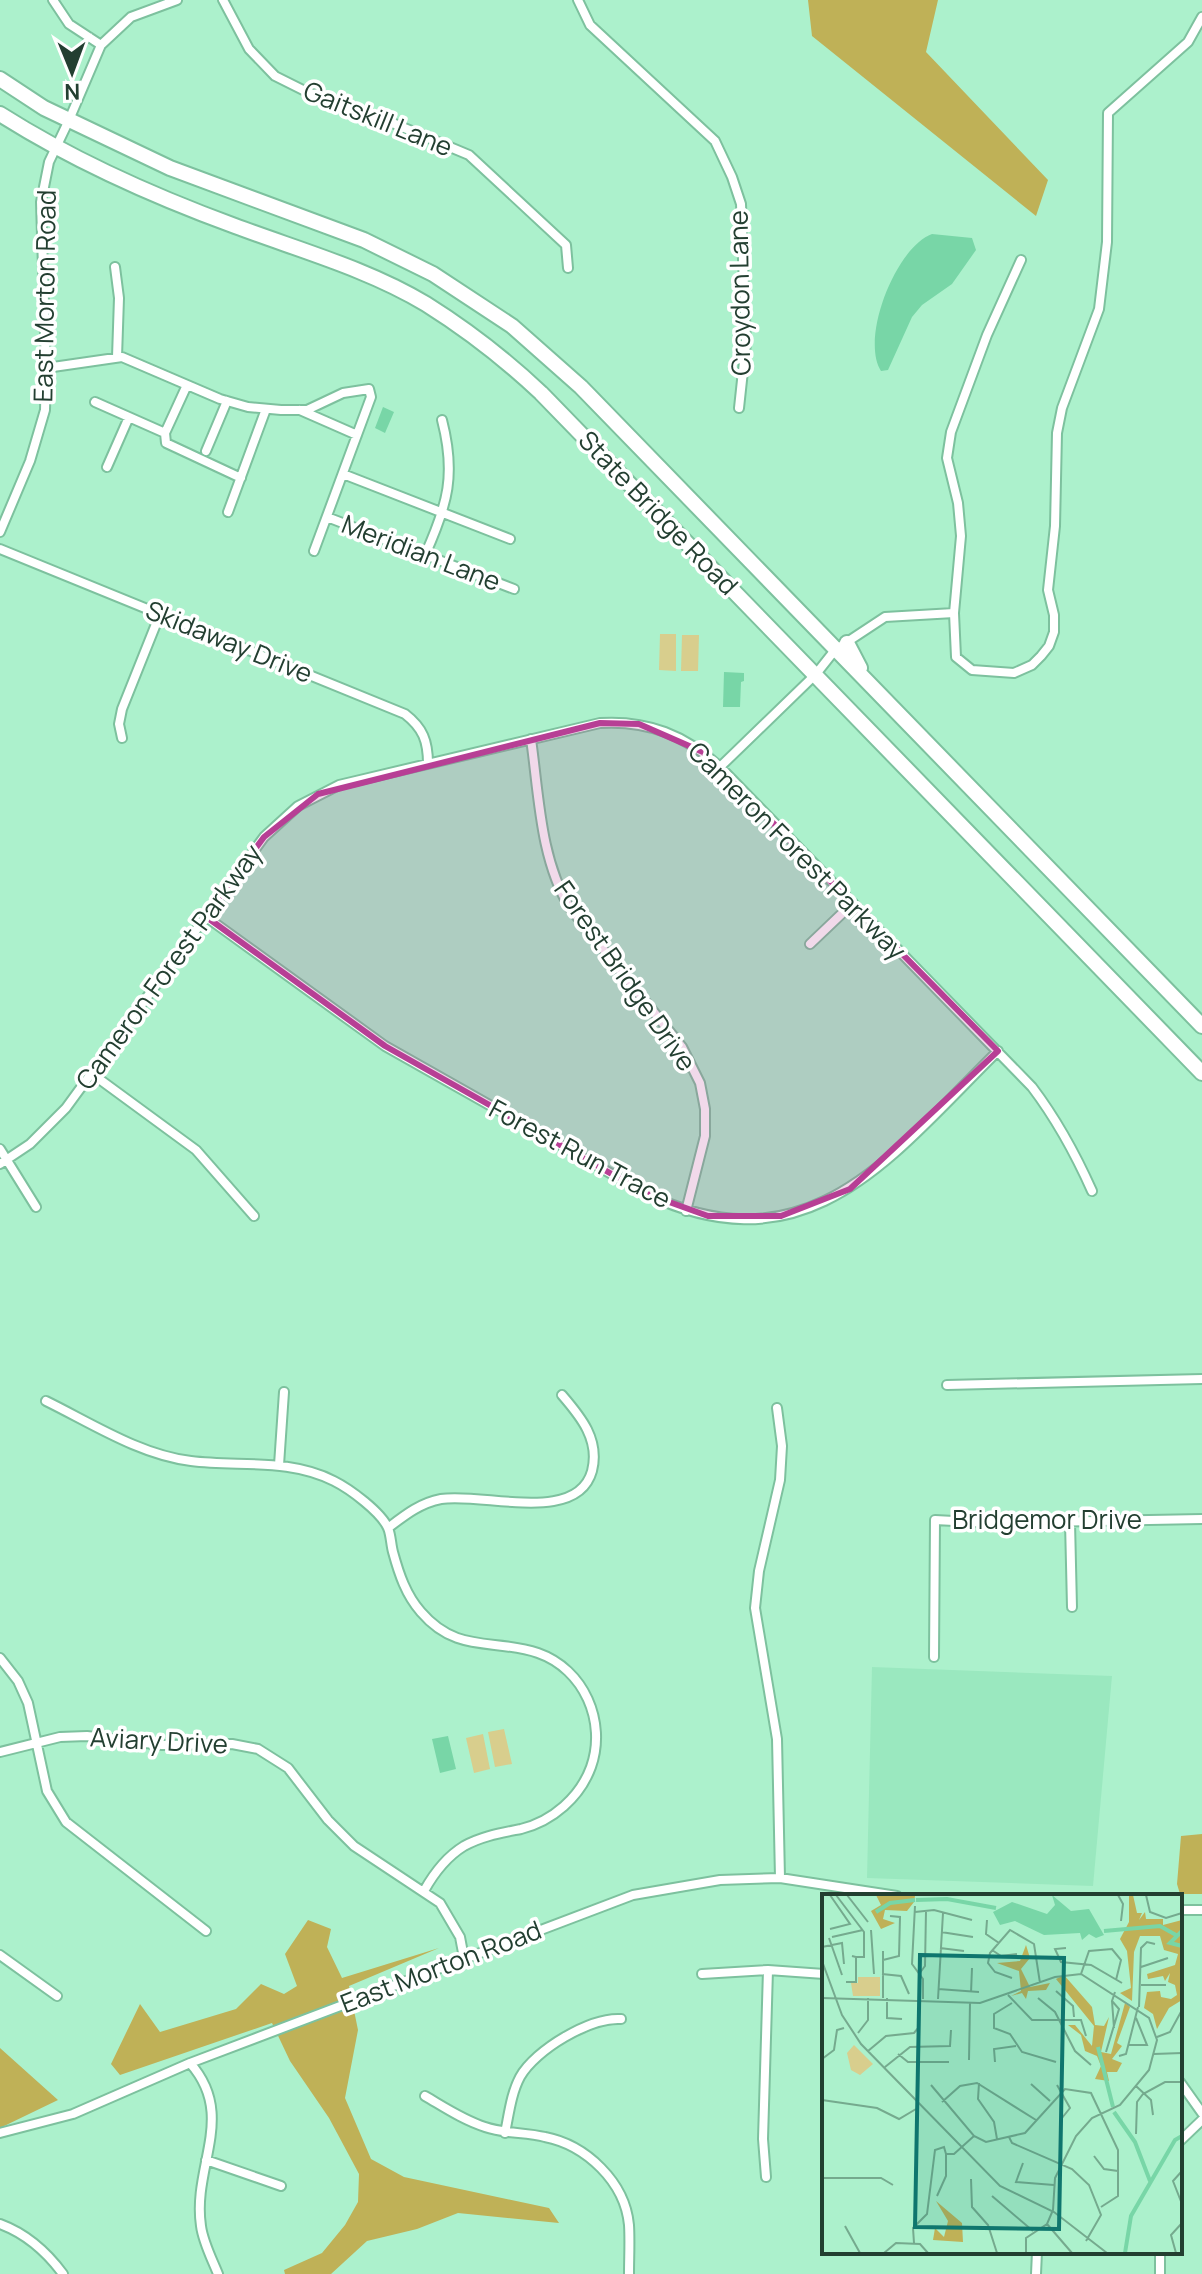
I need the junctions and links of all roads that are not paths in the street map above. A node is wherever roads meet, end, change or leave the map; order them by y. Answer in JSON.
{"nodes":[{"id":1,"x":53,"y":0,"type":"edge"},
{"id":2,"x":177,"y":0,"type":"edge"},
{"id":3,"x":223,"y":0,"type":"edge"},
{"id":4,"x":578,"y":0,"type":"edge"},
{"id":5,"x":1202,"y":17,"type":"edge"},
{"id":6,"x":101,"y":45,"type":"junction"},
{"id":7,"x":0,"y":79,"type":"edge"},
{"id":8,"x":0,"y":114,"type":"edge"},
{"id":9,"x":69,"y":120,"type":"junction"},
{"id":10,"x":54,"y":148,"type":"junction"},
{"id":11,"x":1021,"y":260,"type":"dead end"},
{"id":12,"x":115,"y":267,"type":"dead end"},
{"id":13,"x":568,"y":268,"type":"dead end"},
{"id":14,"x":117,"y":357,"type":"junction"},
{"id":15,"x":46,"y":368,"type":"junction"},
{"id":16,"x":187,"y":385,"type":"junction"},
{"id":17,"x":227,"y":401,"type":"junction"},
{"id":18,"x":95,"y":402,"type":"dead end"},
{"id":19,"x":739,"y":408,"type":"dead end"},
{"id":20,"x":266,"y":409,"type":"junction"},
{"id":21,"x":299,"y":410,"type":"junction"},
{"id":22,"x":129,"y":417,"type":"junction"},
{"id":23,"x":442,"y":420,"type":"dead end"},
{"id":24,"x":165,"y":433,"type":"junction"},
{"id":25,"x":357,"y":435,"type":"junction"},
{"id":26,"x":206,"y":451,"type":"dead end"},
{"id":27,"x":107,"y":467,"type":"dead end"},
{"id":28,"x":343,"y":474,"type":"junction"},
{"id":29,"x":241,"y":478,"type":"junction"},
{"id":30,"x":228,"y":512,"type":"dead end"},
{"id":31,"x":444,"y":513,"type":"junction"},
{"id":32,"x":327,"y":517,"type":"junction"},
{"id":33,"x":0,"y":532,"type":"edge"},
{"id":34,"x":510,"y":539,"type":"dead end"},
{"id":35,"x":0,"y":549,"type":"edge"},
{"id":36,"x":314,"y":551,"type":"dead end"},
{"id":37,"x":425,"y":555,"type":"junction"},
{"id":38,"x":514,"y":589,"type":"dead end"},
{"id":39,"x":954,"y":613,"type":"junction"},
{"id":40,"x":160,"y":614,"type":"junction"},
{"id":41,"x":841,"y":646,"type":"junction"},
{"id":42,"x":816,"y":674,"type":"junction"},
{"id":43,"x":122,"y":738,"type":"dead end"},
{"id":44,"x":531,"y":739,"type":"junction"},
{"id":45,"x":428,"y":764,"type":"junction"},
{"id":46,"x":720,"y":767,"type":"junction"},
{"id":47,"x":853,"y":903,"type":"junction"},
{"id":48,"x":205,"y":916,"type":"junction"},
{"id":49,"x":810,"y":944,"type":"dead end"},
{"id":50,"x":1202,"y":1026,"type":"edge"},
{"id":51,"x":998,"y":1051,"type":"junction"},
{"id":52,"x":91,"y":1073,"type":"junction"},
{"id":53,"x":1202,"y":1073,"type":"edge"},
{"id":54,"x":0,"y":1149,"type":"edge"},
{"id":55,"x":4,"y":1162,"type":"edge"},
{"id":56,"x":870,"y":1175,"type":"junction"},
{"id":57,"x":879,"y":1185,"type":"dead end"},
{"id":58,"x":1092,"y":1191,"type":"dead end"},
{"id":59,"x":36,"y":1207,"type":"dead end"},
{"id":60,"x":686,"y":1211,"type":"junction"},
{"id":61,"x":254,"y":1216,"type":"dead end"},
{"id":62,"x":1202,"y":1379,"type":"edge"},
{"id":63,"x":947,"y":1385,"type":"dead end"},
{"id":64,"x":284,"y":1392,"type":"dead end"},
{"id":65,"x":562,"y":1395,"type":"dead end"},
{"id":66,"x":46,"y":1401,"type":"dead end"},
{"id":67,"x":777,"y":1408,"type":"dead end"},
{"id":68,"x":279,"y":1465,"type":"junction"},
{"id":69,"x":1202,"y":1519,"type":"edge"},
{"id":70,"x":1070,"y":1522,"type":"junction"},
{"id":71,"x":388,"y":1528,"type":"junction"},
{"id":72,"x":1072,"y":1607,"type":"dead end"},
{"id":73,"x":934,"y":1657,"type":"dead end"},
{"id":74,"x":0,"y":1658,"type":"edge"},
{"id":75,"x":36,"y":1742,"type":"junction"},
{"id":76,"x":0,"y":1752,"type":"edge"},
{"id":77,"x":780,"y":1878,"type":"junction"},
{"id":78,"x":424,"y":1891,"type":"junction"},
{"id":79,"x":884,"y":1894,"type":"edge"},
{"id":80,"x":206,"y":1931,"type":"dead end"},
{"id":81,"x":0,"y":1955,"type":"edge"},
{"id":82,"x":464,"y":1958,"type":"junction"},
{"id":83,"x":768,"y":1970,"type":"junction"},
{"id":84,"x":702,"y":1974,"type":"dead end"},
{"id":85,"x":822,"y":1974,"type":"edge"},
{"id":86,"x":57,"y":1996,"type":"dead end"},
{"id":87,"x":621,"y":2019,"type":"dead end"},
{"id":88,"x":190,"y":2063,"type":"junction"},
{"id":89,"x":1182,"y":2085,"type":"edge"},
{"id":90,"x":425,"y":2096,"type":"dead end"},
{"id":91,"x":1202,"y":2113,"type":"edge"},
{"id":92,"x":1202,"y":2120,"type":"edge"},
{"id":93,"x":0,"y":2133,"type":"edge"},
{"id":94,"x":505,"y":2133,"type":"junction"},
{"id":95,"x":1182,"y":2139,"type":"edge"},
{"id":96,"x":206,"y":2160,"type":"junction"},
{"id":97,"x":766,"y":2177,"type":"dead end"},
{"id":98,"x":281,"y":2186,"type":"dead end"},
{"id":99,"x":0,"y":2224,"type":"edge"},
{"id":100,"x":1037,"y":2254,"type":"edge"},
{"id":101,"x":63,"y":2274,"type":"edge"},
{"id":102,"x":218,"y":2274,"type":"edge"},
{"id":103,"x":629,"y":2274,"type":"edge"},
{"id":104,"x":1036,"y":2274,"type":"edge"}],
"edges":[{"from":1,"to":6,"type":"street"},
{"from":2,"to":6,"type":"street"},
{"from":3,"to":13,"type":"street","name":"Gaitskill Lane"},
{"from":4,"to":19,"type":"street","name":"Croydon Lane"},
{"from":5,"to":39,"type":"street"},
{"from":6,"to":9,"type":"street","name":"East Morton Road"},
{"from":7,"to":9,"type":"highway","name":"State Bridge Road"},
{"from":8,"to":10,"type":"highway","name":"State Bridge Road"},
{"from":9,"to":10,"type":"street","name":"East Morton Road"},
{"from":9,"to":41,"type":"highway","name":"State Bridge Road"},
{"from":10,"to":15,"type":"street","name":"East Morton Road"},
{"from":10,"to":42,"type":"highway","name":"State Bridge Road"},
{"from":11,"to":39,"type":"street"},
{"from":12,"to":14,"type":"street"},
{"from":14,"to":15,"type":"street"},
{"from":14,"to":16,"type":"street"},
{"from":15,"to":33,"type":"street","name":"East Morton Road"},
{"from":16,"to":17,"type":"street"},
{"from":16,"to":24,"type":"street"},
{"from":17,"to":20,"type":"street"},
{"from":17,"to":26,"type":"street"},
{"from":18,"to":22,"type":"street"},
{"from":20,"to":21,"type":"street"},
{"from":20,"to":29,"type":"street"},
{"from":21,"to":25,"type":"street"},
{"from":21,"to":25,"type":"street"},
{"from":22,"to":24,"type":"street"},
{"from":22,"to":27,"type":"street"},
{"from":23,"to":31,"type":"street"},
{"from":24,"to":29,"type":"street"},
{"from":25,"to":28,"type":"street"},
{"from":28,"to":31,"type":"street"},
{"from":28,"to":32,"type":"street"},
{"from":29,"to":30,"type":"street"},
{"from":31,"to":34,"type":"street"},
{"from":31,"to":37,"type":"street"},
{"from":32,"to":36,"type":"street"},
{"from":32,"to":37,"type":"street","name":"Meridian Lane"},
{"from":35,"to":40,"type":"street","name":"Skidaway Drive"},
{"from":37,"to":38,"type":"street","name":"Meridian Lane"},
{"from":39,"to":41,"type":"street"},
{"from":40,"to":43,"type":"street"},
{"from":40,"to":45,"type":"street","name":"Skidaway Drive"},
{"from":41,"to":42,"type":"street"},
{"from":41,"to":50,"type":"highway","name":"State Bridge Road"},
{"from":42,"to":46,"type":"street"},
{"from":42,"to":53,"type":"highway","name":"State Bridge Road"},
{"from":44,"to":45,"type":"street","name":"Cameron Forest Parkway"},
{"from":44,"to":46,"type":"street","name":"Cameron Forest Parkway"},
{"from":44,"to":60,"type":"street","name":"Forest Bridge Drive"},
{"from":45,"to":48,"type":"street","name":"Cameron Forest Parkway"},
{"from":46,"to":47,"type":"street","name":"Cameron Forest Parkway"},
{"from":47,"to":49,"type":"street"},
{"from":47,"to":51,"type":"street","name":"Cameron Forest Parkway"},
{"from":48,"to":52,"type":"street","name":"Cameron Forest Parkway"},
{"from":48,"to":60,"type":"street","name":"Forest Run Trace"},
{"from":51,"to":56,"type":"street","name":"Forest Run Trace"},
{"from":51,"to":58,"type":"street","name":"Cameron Forest Parkway"},
{"from":52,"to":55,"type":"street","name":"Cameron Forest Parkway"},
{"from":52,"to":61,"type":"street"},
{"from":54,"to":55,"type":"street"},
{"from":55,"to":59,"type":"street"},
{"from":56,"to":57,"type":"street"},
{"from":56,"to":60,"type":"street","name":"Forest Run Trace"},
{"from":62,"to":63,"type":"street"},
{"from":64,"to":68,"type":"street"},
{"from":65,"to":71,"type":"street"},
{"from":66,"to":68,"type":"street"},
{"from":67,"to":77,"type":"street"},
{"from":68,"to":71,"type":"street"},
{"from":69,"to":70,"type":"street","name":"Bridgemor Drive"},
{"from":70,"to":72,"type":"street"},
{"from":70,"to":73,"type":"street","name":"Bridgemor Drive"},
{"from":71,"to":78,"type":"street"},
{"from":74,"to":75,"type":"street"},
{"from":75,"to":76,"type":"street","name":"Aviary Drive"},
{"from":75,"to":78,"type":"street","name":"Aviary Drive"},
{"from":75,"to":80,"type":"street"},
{"from":77,"to":79,"type":"street","name":"East Morton Road"},
{"from":77,"to":82,"type":"street","name":"East Morton Road"},
{"from":78,"to":82,"type":"street","name":"Aviary Drive"},
{"from":81,"to":86,"type":"street"},
{"from":82,"to":88,"type":"street","name":"East Morton Road"},
{"from":83,"to":84,"type":"street"},
{"from":83,"to":85,"type":"street"},
{"from":83,"to":97,"type":"street"},
{"from":87,"to":94,"type":"street"},
{"from":88,"to":93,"type":"street","name":"East Morton Road"},
{"from":88,"to":96,"type":"street"},
{"from":89,"to":91,"type":"street"},
{"from":90,"to":94,"type":"street"},
{"from":92,"to":95,"type":"street"},
{"from":94,"to":103,"type":"street"},
{"from":96,"to":98,"type":"street"},
{"from":96,"to":102,"type":"street"},
{"from":99,"to":101,"type":"street"},
{"from":100,"to":104,"type":"street"}]}
